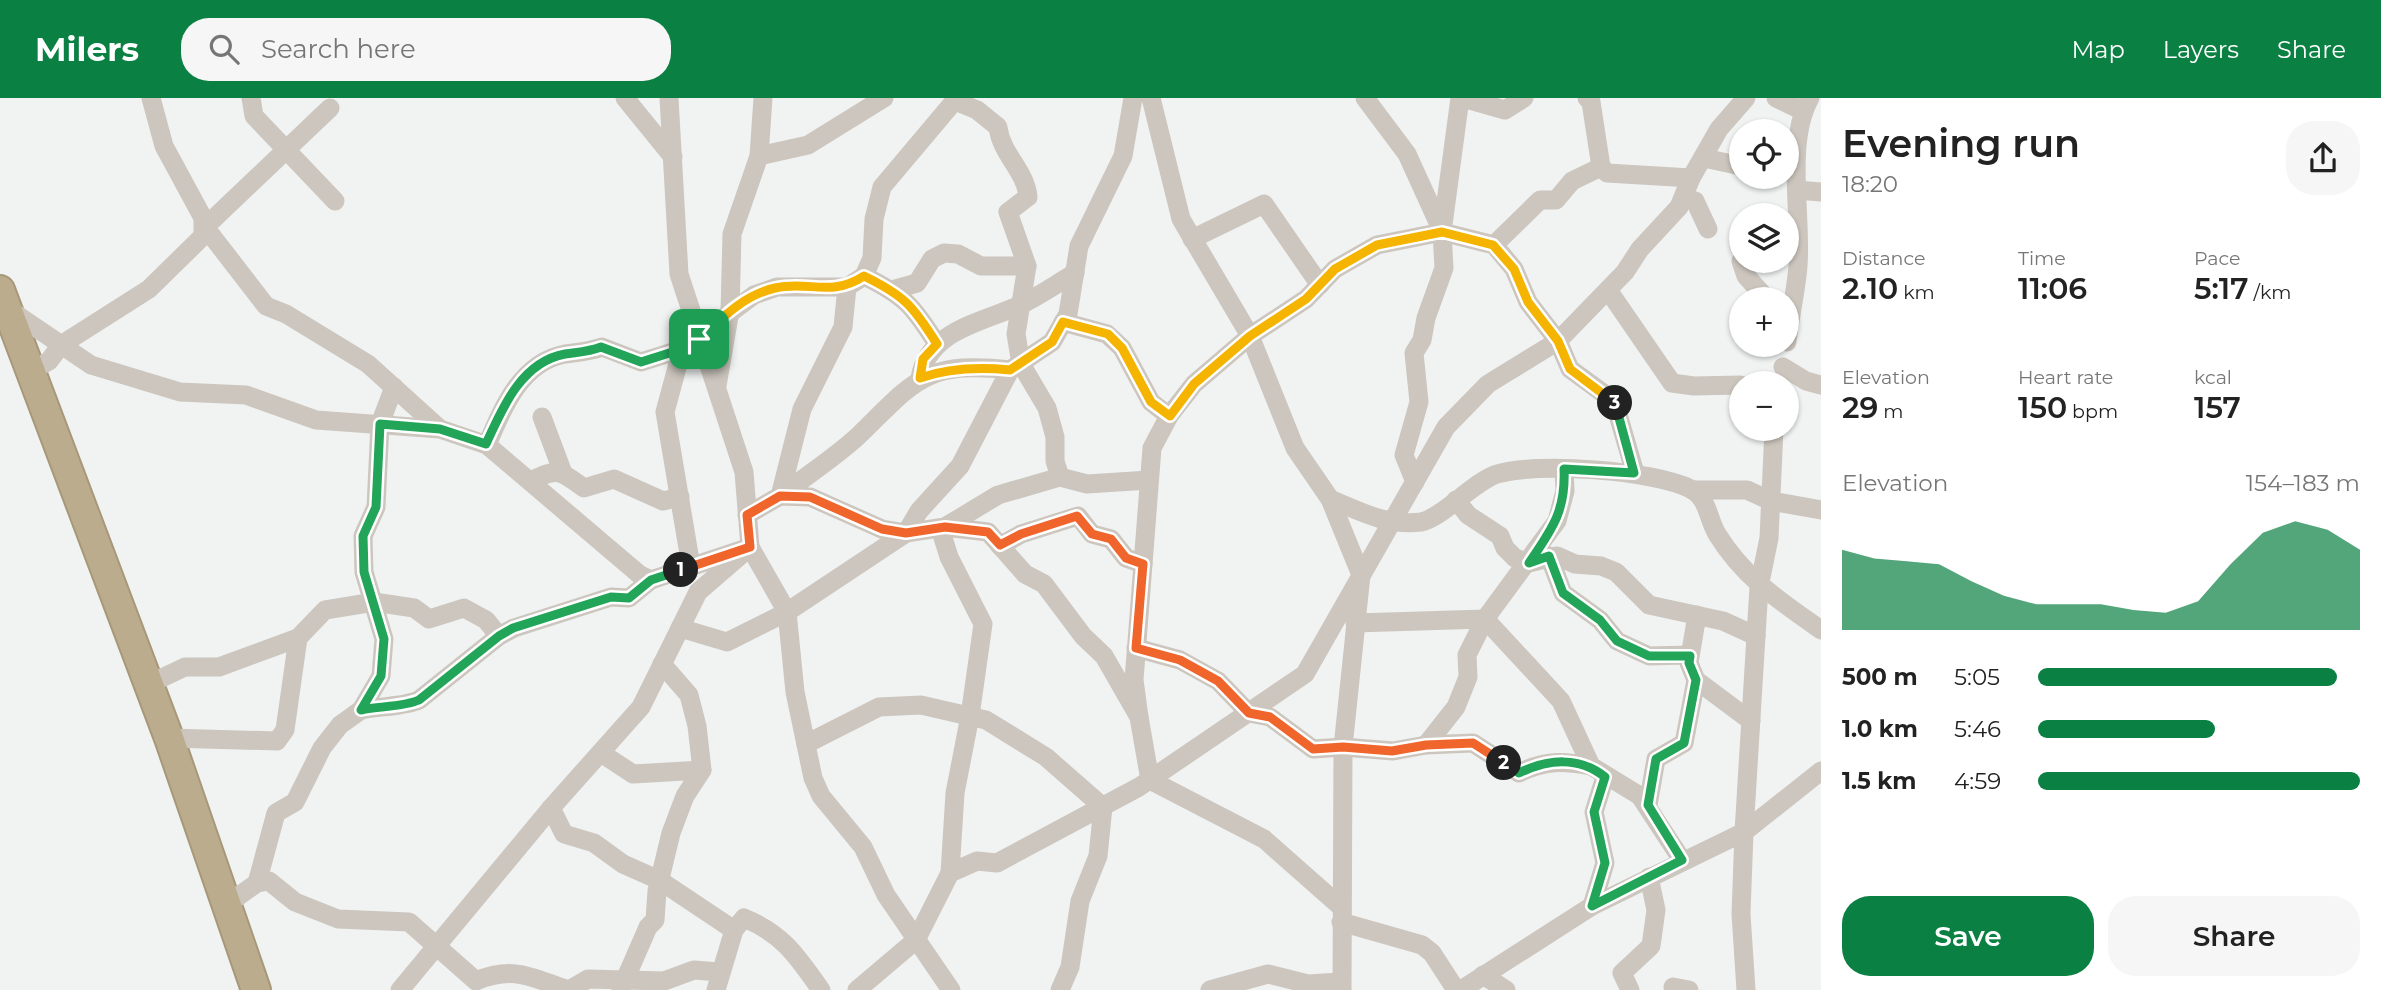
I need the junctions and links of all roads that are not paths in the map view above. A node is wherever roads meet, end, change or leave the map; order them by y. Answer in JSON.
{"nodes":[{"id":1,"x":151,"y":98,"type":"edge"},
{"id":2,"x":251,"y":98,"type":"edge"},
{"id":3,"x":625,"y":98,"type":"edge"},
{"id":4,"x":669,"y":98,"type":"edge"},
{"id":5,"x":763,"y":98,"type":"edge"},
{"id":6,"x":881,"y":98,"type":"edge"},
{"id":7,"x":1133,"y":98,"type":"edge"},
{"id":8,"x":1151,"y":98,"type":"edge"},
{"id":9,"x":1461,"y":98,"type":"edge"},
{"id":10,"x":1524,"y":98,"type":"edge"},
{"id":11,"x":1587,"y":98,"type":"edge"},
{"id":12,"x":1746,"y":98,"type":"edge"},
{"id":13,"x":1776,"y":98,"type":"edge"},
{"id":14,"x":956,"y":100,"type":"edge"},
{"id":15,"x":1368,"y":100,"type":"edge"},
{"id":16,"x":1807,"y":104,"type":"edge"},
{"id":17,"x":330,"y":108,"type":"dead end"},
{"id":18,"x":1799,"y":135,"type":"edge"},
{"id":19,"x":287,"y":151,"type":"junction"},
{"id":20,"x":759,"y":156,"type":"junction"},
{"id":21,"x":673,"y":157,"type":"junction"},
{"id":22,"x":1704,"y":158,"type":"junction"},
{"id":23,"x":1729,"y":163,"type":"edge"},
{"id":24,"x":1601,"y":167,"type":"junction"},
{"id":25,"x":1691,"y":178,"type":"junction"},
{"id":26,"x":1797,"y":190,"type":"joint"},
{"id":27,"x":1821,"y":192,"type":"edge"},
{"id":28,"x":1683,"y":198,"type":"junction"},
{"id":29,"x":335,"y":201,"type":"dead end"},
{"id":30,"x":205,"y":227,"type":"junction"},
{"id":31,"x":1708,"y":229,"type":"dead end"},
{"id":32,"x":1442,"y":232,"type":"junction"},
{"id":33,"x":1192,"y":239,"type":"junction"},
{"id":34,"x":1493,"y":245,"type":"junction"},
{"id":35,"x":1027,"y":266,"type":"junction"},
{"id":36,"x":1074,"y":273,"type":"junction"},
{"id":37,"x":1744,"y":273,"type":"edge"},
{"id":38,"x":864,"y":276,"type":"junction"},
{"id":39,"x":1320,"y":285,"type":"junction"},
{"id":40,"x":847,"y":287,"type":"junction"},
{"id":41,"x":1756,"y":287,"type":"edge"},
{"id":42,"x":1794,"y":287,"type":"edge"},
{"id":43,"x":892,"y":290,"type":"junction"},
{"id":44,"x":1608,"y":290,"type":"junction"},
{"id":45,"x":2,"y":301,"type":"edge"},
{"id":46,"x":1021,"y":305,"type":"junction"},
{"id":47,"x":730,"y":311,"type":"junction"},
{"id":48,"x":1063,"y":322,"type":"junction"},
{"id":49,"x":1250,"y":336,"type":"junction"},
{"id":50,"x":1558,"y":341,"type":"junction"},
{"id":51,"x":691,"y":344,"type":"junction"},
{"id":52,"x":937,"y":344,"type":"junction"},
{"id":53,"x":61,"y":345,"type":"junction"},
{"id":54,"x":1015,"y":367,"type":"junction"},
{"id":55,"x":31,"y":371,"type":"junction"},
{"id":56,"x":920,"y":378,"type":"junction"},
{"id":57,"x":1799,"y":380,"type":"edge"},
{"id":58,"x":1729,"y":385,"type":"edge"},
{"id":59,"x":1821,"y":385,"type":"edge"},
{"id":60,"x":394,"y":387,"type":"junction"},
{"id":61,"x":716,"y":391,"type":"junction"},
{"id":62,"x":1170,"y":416,"type":"junction"},
{"id":63,"x":542,"y":417,"type":"dead end"},
{"id":64,"x":380,"y":424,"type":"junction"},
{"id":65,"x":440,"y":429,"type":"junction"},
{"id":66,"x":1774,"y":441,"type":"edge"},
{"id":67,"x":486,"y":444,"type":"junction"},
{"id":68,"x":1564,"y":469,"type":"junction"},
{"id":69,"x":563,"y":473,"type":"junction"},
{"id":70,"x":1634,"y":473,"type":"junction"},
{"id":71,"x":1060,"y":477,"type":"junction"},
{"id":72,"x":1149,"y":480,"type":"junction"},
{"id":73,"x":531,"y":481,"type":"junction"},
{"id":74,"x":1415,"y":482,"type":"junction"},
{"id":75,"x":1692,"y":490,"type":"junction"},
{"id":76,"x":780,"y":496,"type":"junction"},
{"id":77,"x":680,"y":497,"type":"junction"},
{"id":78,"x":1330,"y":499,"type":"junction"},
{"id":79,"x":1456,"y":500,"type":"junction"},
{"id":80,"x":1771,"y":501,"type":"junction"},
{"id":81,"x":1821,"y":510,"type":"edge"},
{"id":82,"x":747,"y":515,"type":"junction"},
{"id":83,"x":1391,"y":524,"type":"junction"},
{"id":84,"x":942,"y":527,"type":"junction"},
{"id":85,"x":906,"y":533,"type":"junction"},
{"id":86,"x":1000,"y":545,"type":"junction"},
{"id":87,"x":750,"y":547,"type":"junction"},
{"id":88,"x":1549,"y":556,"type":"junction"},
{"id":89,"x":1529,"y":563,"type":"junction"},
{"id":90,"x":1143,"y":564,"type":"junction"},
{"id":91,"x":691,"y":566,"type":"junction"},
{"id":92,"x":1361,"y":575,"type":"junction"},
{"id":93,"x":651,"y":580,"type":"junction"},
{"id":94,"x":1759,"y":587,"type":"junction"},
{"id":95,"x":374,"y":602,"type":"junction"},
{"id":96,"x":788,"y":612,"type":"junction"},
{"id":97,"x":1697,"y":615,"type":"junction"},
{"id":98,"x":1485,"y":619,"type":"junction"},
{"id":99,"x":1354,"y":623,"type":"junction"},
{"id":100,"x":680,"y":628,"type":"junction"},
{"id":101,"x":1821,"y":630,"type":"edge"},
{"id":102,"x":499,"y":636,"type":"junction"},
{"id":103,"x":1756,"y":636,"type":"junction"},
{"id":104,"x":298,"y":638,"type":"junction"},
{"id":105,"x":1136,"y":648,"type":"junction"},
{"id":106,"x":1690,"y":656,"type":"junction"},
{"id":107,"x":662,"y":664,"type":"junction"},
{"id":108,"x":1696,"y":680,"type":"junction"},
{"id":109,"x":149,"y":684,"type":"junction"},
{"id":110,"x":361,"y":710,"type":"junction"},
{"id":111,"x":1249,"y":713,"type":"junction"},
{"id":112,"x":971,"y":716,"type":"junction"},
{"id":113,"x":1139,"y":717,"type":"junction"},
{"id":114,"x":1751,"y":720,"type":"junction"},
{"id":115,"x":169,"y":738,"type":"junction"},
{"id":116,"x":806,"y":744,"type":"junction"},
{"id":117,"x":1426,"y":745,"type":"junction"},
{"id":118,"x":1343,"y":747,"type":"junction"},
{"id":119,"x":601,"y":753,"type":"junction"},
{"id":120,"x":702,"y":770,"type":"junction"},
{"id":121,"x":1598,"y":771,"type":"junction"},
{"id":122,"x":1821,"y":771,"type":"edge"},
{"id":123,"x":1150,"y":780,"type":"junction"},
{"id":124,"x":1648,"y":805,"type":"junction"},
{"id":125,"x":1103,"y":807,"type":"junction"},
{"id":126,"x":551,"y":808,"type":"junction"},
{"id":127,"x":1744,"y":832,"type":"junction"},
{"id":128,"x":1682,"y":860,"type":"junction"},
{"id":129,"x":950,"y":873,"type":"junction"},
{"id":130,"x":1649,"y":877,"type":"junction"},
{"id":131,"x":659,"y":880,"type":"junction"},
{"id":132,"x":257,"y":883,"type":"junction"},
{"id":133,"x":226,"y":905,"type":"junction"},
{"id":134,"x":1592,"y":906,"type":"junction"},
{"id":135,"x":1341,"y":914,"type":"junction"},
{"id":136,"x":734,"y":930,"type":"junction"},
{"id":137,"x":916,"y":940,"type":"junction"},
{"id":138,"x":433,"y":946,"type":"junction"},
{"id":139,"x":1483,"y":975,"type":"junction"},
{"id":140,"x":717,"y":981,"type":"edge"},
{"id":141,"x":622,"y":984,"type":"edge"},
{"id":142,"x":1341,"y":986,"type":"edge"},
{"id":143,"x":1748,"y":988,"type":"edge"},
{"id":144,"x":256,"y":990,"type":"edge"},
{"id":145,"x":400,"y":990,"type":"edge"},
{"id":146,"x":821,"y":990,"type":"edge"},
{"id":147,"x":857,"y":990,"type":"edge"},
{"id":148,"x":951,"y":990,"type":"edge"},
{"id":149,"x":1060,"y":990,"type":"edge"},
{"id":150,"x":1210,"y":990,"type":"edge"},
{"id":151,"x":1459,"y":990,"type":"edge"},
{"id":152,"x":1506,"y":990,"type":"edge"},
{"id":153,"x":1630,"y":990,"type":"edge"}],
"edges":[{"from":1,"to":30,"type":"street"},
{"from":2,"to":19,"type":"street"},
{"from":3,"to":21,"type":"street"},
{"from":4,"to":21,"type":"street"},
{"from":5,"to":20,"type":"street"},
{"from":6,"to":20,"type":"street"},
{"from":7,"to":36,"type":"street"},
{"from":8,"to":33,"type":"street"},
{"from":9,"to":10,"type":"street"},
{"from":9,"to":32,"type":"street"},
{"from":11,"to":24,"type":"street"},
{"from":12,"to":22,"type":"street"},
{"from":13,"to":16,"type":"street"},
{"from":14,"to":35,"type":"street"},
{"from":14,"to":38,"type":"street"},
{"from":15,"to":32,"type":"street"},
{"from":16,"to":18,"type":"street"},
{"from":17,"to":19,"type":"street"},
{"from":19,"to":29,"type":"street"},
{"from":19,"to":30,"type":"street"},
{"from":20,"to":47,"type":"street"},
{"from":21,"to":51,"type":"street"},
{"from":22,"to":23,"type":"street"},
{"from":22,"to":25,"type":"street"},
{"from":24,"to":25,"type":"street"},
{"from":24,"to":34,"type":"street"},
{"from":25,"to":28,"type":"street"},
{"from":26,"to":27,"type":"street"},
{"from":26,"to":42,"type":"street"},
{"from":28,"to":31,"type":"street"},
{"from":28,"to":44,"type":"street"},
{"from":30,"to":53,"type":"street"},
{"from":30,"to":60,"type":"street"},
{"from":32,"to":34,"type":"street"},
{"from":32,"to":39,"type":"street"},
{"from":32,"to":74,"type":"street"},
{"from":33,"to":39,"type":"street"},
{"from":33,"to":49,"type":"street"},
{"from":34,"to":50,"type":"street"},
{"from":35,"to":43,"type":"street"},
{"from":35,"to":46,"type":"street"},
{"from":36,"to":46,"type":"street"},
{"from":36,"to":48,"type":"street"},
{"from":37,"to":41,"type":"street"},
{"from":38,"to":40,"type":"street"},
{"from":38,"to":43,"type":"street"},
{"from":39,"to":49,"type":"street"},
{"from":40,"to":47,"type":"street"},
{"from":40,"to":76,"type":"street"},
{"from":43,"to":52,"type":"street"},
{"from":44,"to":50,"type":"street"},
{"from":44,"to":58,"type":"street"},
{"from":45,"to":53,"type":"street"},
{"from":45,"to":55,"type":"highway"},
{"from":46,"to":52,"type":"street"},
{"from":46,"to":54,"type":"street"},
{"from":47,"to":51,"type":"street"},
{"from":47,"to":61,"type":"street"},
{"from":48,"to":54,"type":"street"},
{"from":48,"to":62,"type":"street"},
{"from":49,"to":62,"type":"street"},
{"from":49,"to":78,"type":"street"},
{"from":50,"to":70,"type":"street"},
{"from":50,"to":74,"type":"street"},
{"from":51,"to":61,"type":"street"},
{"from":51,"to":67,"type":"street"},
{"from":51,"to":77,"type":"street"},
{"from":52,"to":56,"type":"street"},
{"from":53,"to":55,"type":"street"},
{"from":53,"to":64,"type":"street"},
{"from":54,"to":56,"type":"street"},
{"from":54,"to":71,"type":"street"},
{"from":54,"to":85,"type":"street"},
{"from":55,"to":109,"type":"highway"},
{"from":56,"to":76,"type":"street"},
{"from":57,"to":59,"type":"street"},
{"from":60,"to":64,"type":"street"},
{"from":60,"to":65,"type":"street"},
{"from":61,"to":82,"type":"street"},
{"from":62,"to":72,"type":"street"},
{"from":63,"to":69,"type":"street"},
{"from":64,"to":65,"type":"street"},
{"from":64,"to":95,"type":"street"},
{"from":65,"to":67,"type":"street"},
{"from":66,"to":80,"type":"street"},
{"from":67,"to":73,"type":"street"},
{"from":68,"to":70,"type":"street"},
{"from":68,"to":79,"type":"street"},
{"from":68,"to":89,"type":"street"},
{"from":69,"to":73,"type":"street"},
{"from":69,"to":77,"type":"street"},
{"from":70,"to":75,"type":"street"},
{"from":71,"to":72,"type":"street"},
{"from":71,"to":84,"type":"street"},
{"from":72,"to":90,"type":"street"},
{"from":73,"to":93,"type":"street"},
{"from":74,"to":83,"type":"street"},
{"from":75,"to":80,"type":"street"},
{"from":75,"to":94,"type":"street"},
{"from":76,"to":82,"type":"street"},
{"from":76,"to":85,"type":"street"},
{"from":77,"to":91,"type":"street"},
{"from":78,"to":83,"type":"street"},
{"from":78,"to":92,"type":"street"},
{"from":79,"to":83,"type":"street"},
{"from":79,"to":89,"type":"street"},
{"from":80,"to":81,"type":"street"},
{"from":80,"to":94,"type":"street"},
{"from":82,"to":87,"type":"street"},
{"from":83,"to":92,"type":"street"},
{"from":84,"to":85,"type":"street"},
{"from":84,"to":86,"type":"street"},
{"from":84,"to":112,"type":"street"},
{"from":85,"to":96,"type":"street"},
{"from":86,"to":90,"type":"street"},
{"from":86,"to":113,"type":"street"},
{"from":87,"to":91,"type":"street"},
{"from":87,"to":96,"type":"street"},
{"from":87,"to":100,"type":"street"},
{"from":88,"to":89,"type":"street"},
{"from":88,"to":97,"type":"street"},
{"from":88,"to":106,"type":"street"},
{"from":89,"to":98,"type":"street"},
{"from":90,"to":105,"type":"street"},
{"from":91,"to":93,"type":"street"},
{"from":92,"to":99,"type":"street"},
{"from":92,"to":111,"type":"street"},
{"from":93,"to":102,"type":"street"},
{"from":94,"to":101,"type":"street"},
{"from":94,"to":103,"type":"street"},
{"from":95,"to":102,"type":"street"},
{"from":95,"to":104,"type":"street"},
{"from":95,"to":110,"type":"street"},
{"from":96,"to":100,"type":"street"},
{"from":96,"to":116,"type":"street"},
{"from":97,"to":103,"type":"street"},
{"from":97,"to":106,"type":"street"},
{"from":98,"to":99,"type":"street"},
{"from":98,"to":117,"type":"street"},
{"from":98,"to":121,"type":"street"},
{"from":99,"to":118,"type":"street"},
{"from":100,"to":107,"type":"street"},
{"from":102,"to":110,"type":"street"},
{"from":103,"to":114,"type":"street"},
{"from":104,"to":109,"type":"street"},
{"from":104,"to":115,"type":"street"},
{"from":105,"to":111,"type":"street"},
{"from":105,"to":113,"type":"street"},
{"from":106,"to":108,"type":"street"},
{"from":107,"to":119,"type":"street"},
{"from":107,"to":120,"type":"street"},
{"from":108,"to":114,"type":"street"},
{"from":108,"to":124,"type":"street"},
{"from":109,"to":115,"type":"highway"},
{"from":110,"to":132,"type":"street"},
{"from":111,"to":118,"type":"street"},
{"from":111,"to":123,"type":"street"},
{"from":112,"to":116,"type":"street"},
{"from":112,"to":125,"type":"street"},
{"from":112,"to":129,"type":"street"},
{"from":113,"to":123,"type":"street"},
{"from":114,"to":127,"type":"street"},
{"from":115,"to":133,"type":"highway"},
{"from":116,"to":137,"type":"street"},
{"from":117,"to":118,"type":"street"},
{"from":117,"to":121,"type":"street"},
{"from":118,"to":135,"type":"street"},
{"from":119,"to":120,"type":"street"},
{"from":119,"to":126,"type":"street"},
{"from":120,"to":131,"type":"street"},
{"from":121,"to":124,"type":"street"},
{"from":121,"to":134,"type":"street"},
{"from":122,"to":127,"type":"street"},
{"from":123,"to":125,"type":"street"},
{"from":123,"to":135,"type":"street"},
{"from":124,"to":128,"type":"street"},
{"from":125,"to":129,"type":"street"},
{"from":125,"to":149,"type":"street"},
{"from":126,"to":131,"type":"street"},
{"from":126,"to":138,"type":"street"},
{"from":127,"to":128,"type":"street"},
{"from":127,"to":143,"type":"street"},
{"from":128,"to":130,"type":"street"},
{"from":129,"to":137,"type":"street"},
{"from":130,"to":134,"type":"street"},
{"from":130,"to":153,"type":"street"},
{"from":131,"to":136,"type":"street"},
{"from":131,"to":141,"type":"street"},
{"from":132,"to":133,"type":"street"},
{"from":132,"to":138,"type":"street"},
{"from":133,"to":144,"type":"highway"},
{"from":134,"to":139,"type":"street"},
{"from":135,"to":142,"type":"street"},
{"from":135,"to":151,"type":"street"},
{"from":136,"to":140,"type":"street"},
{"from":136,"to":146,"type":"street"},
{"from":137,"to":147,"type":"street"},
{"from":137,"to":148,"type":"street"},
{"from":138,"to":141,"type":"street"},
{"from":138,"to":145,"type":"street"},
{"from":139,"to":151,"type":"street"},
{"from":139,"to":152,"type":"street"},
{"from":140,"to":141,"type":"street"},
{"from":142,"to":150,"type":"street"}]}
